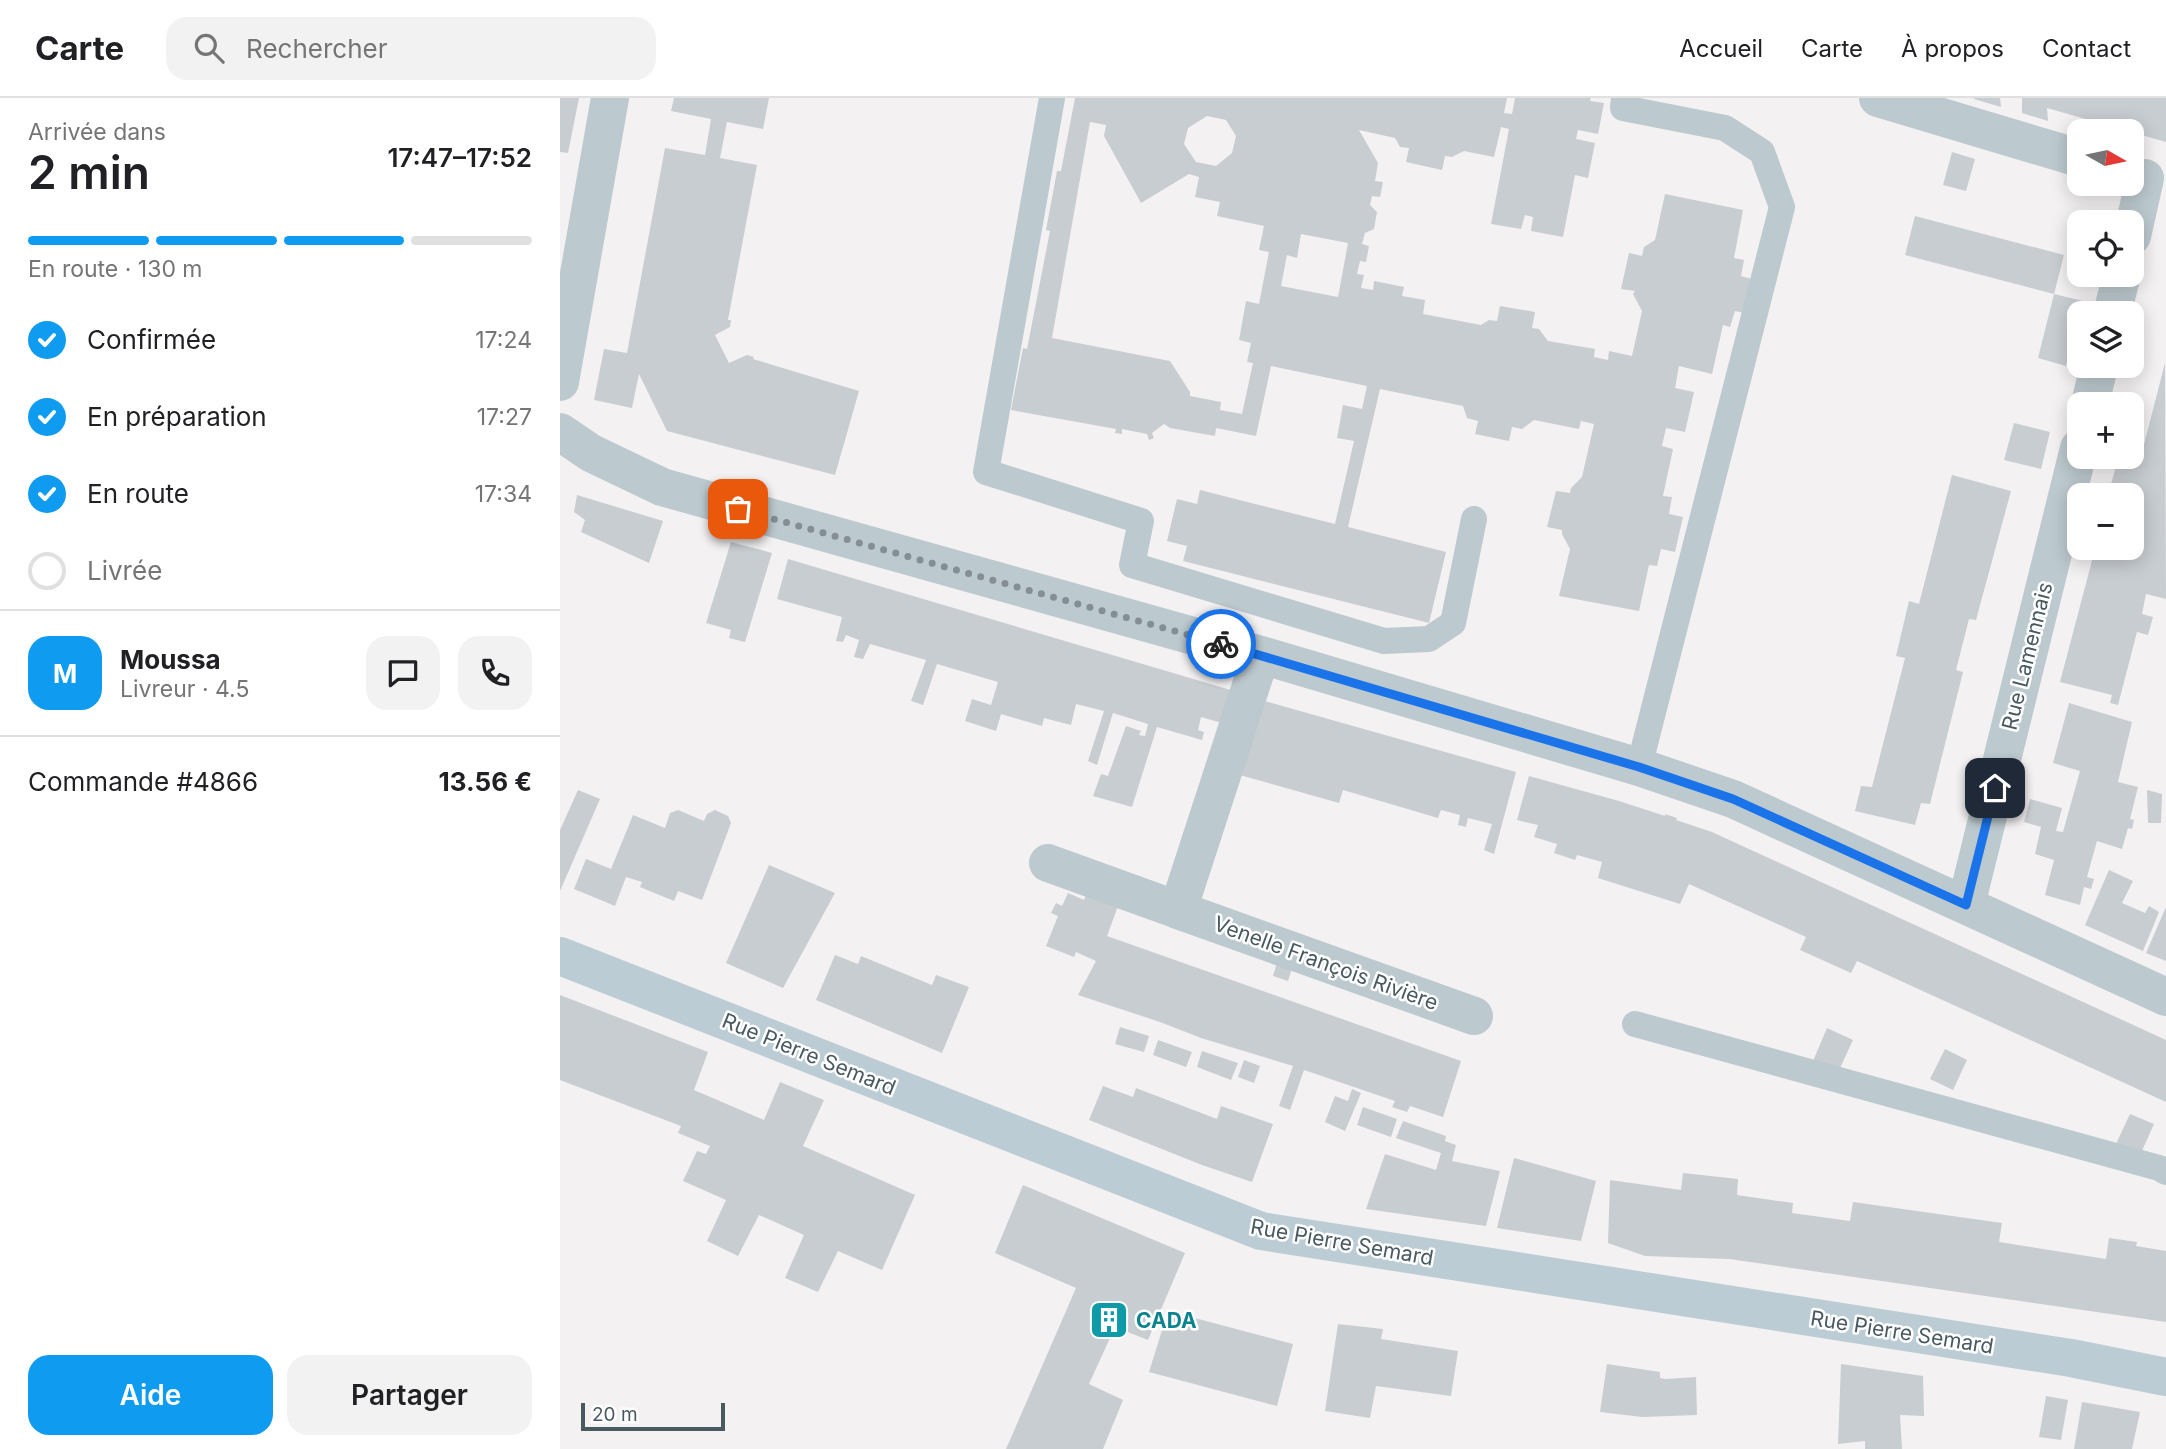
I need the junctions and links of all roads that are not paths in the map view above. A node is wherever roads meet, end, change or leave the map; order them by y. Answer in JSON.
{"nodes":[{"id":1,"x":610,"y":98,"type":"edge"},
{"id":2,"x":1052,"y":98,"type":"edge"},
{"id":3,"x":1624,"y":98,"type":"edge"},
{"id":4,"x":1878,"y":98,"type":"edge"},
{"id":5,"x":2067,"y":154,"type":"edge"},
{"id":6,"x":2148,"y":179,"type":"edge"},
{"id":7,"x":2139,"y":210,"type":"edge"},
{"id":8,"x":560,"y":382,"type":"edge"},
{"id":9,"x":560,"y":432,"type":"edge"},
{"id":10,"x":2074,"y":469,"type":"edge"},
{"id":11,"x":1474,"y":519,"type":"dead end"},
{"id":12,"x":1261,"y":655,"type":"junction"},
{"id":13,"x":1639,"y":767,"type":"junction"},
{"id":14,"x":1048,"y":863,"type":"dead end"},
{"id":15,"x":1966,"y":905,"type":"junction"},
{"id":16,"x":1178,"y":909,"type":"junction"},
{"id":17,"x":560,"y":956,"type":"edge"},
{"id":18,"x":2166,"y":997,"type":"edge"},
{"id":19,"x":1474,"y":1016,"type":"dead end"},
{"id":20,"x":1635,"y":1024,"type":"dead end"},
{"id":21,"x":2166,"y":1172,"type":"edge"},
{"id":22,"x":2166,"y":1377,"type":"edge"}],
"edges":[{"from":1,"to":8,"type":"street"},
{"from":2,"to":11,"type":"lane"},
{"from":3,"to":13,"type":"lane"},
{"from":4,"to":5,"type":"street"},
{"from":6,"to":7,"type":"street"},
{"from":9,"to":12,"type":"street"},
{"from":10,"to":15,"type":"street","name":"Rue Lamennais"},
{"from":12,"to":13,"type":"street"},
{"from":12,"to":16,"type":"street"},
{"from":13,"to":15,"type":"street"},
{"from":14,"to":16,"type":"street","name":"Venelle François Rivière"},
{"from":15,"to":18,"type":"street"},
{"from":16,"to":19,"type":"street","name":"Venelle François Rivière"},
{"from":17,"to":22,"type":"main road","name":"Rue Pierre Semard"},
{"from":20,"to":21,"type":"lane"}]}
